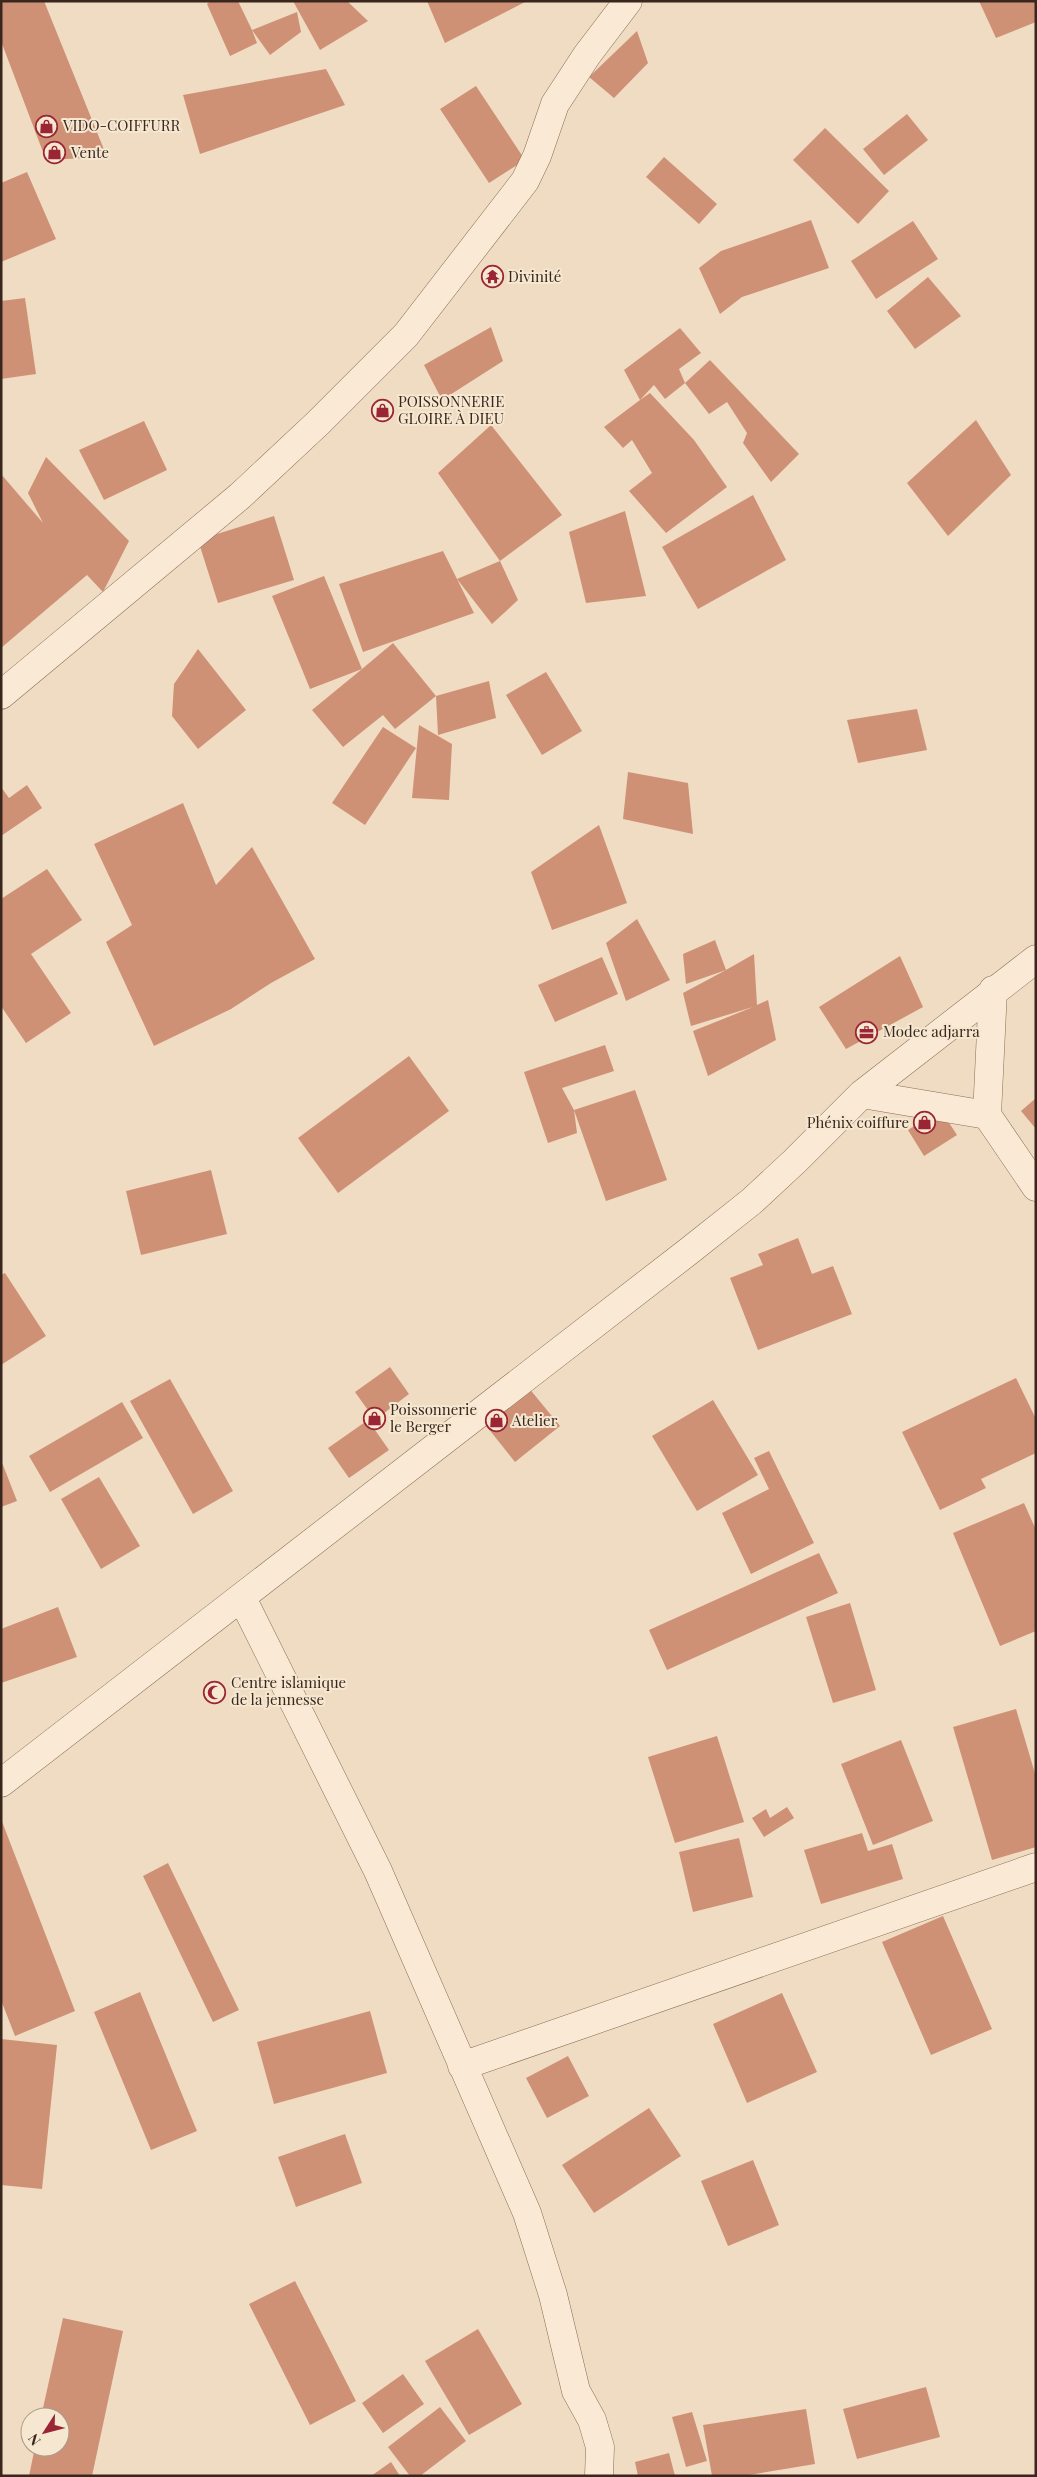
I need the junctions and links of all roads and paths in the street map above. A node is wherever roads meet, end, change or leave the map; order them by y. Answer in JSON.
{"nodes":[{"id":1,"x":628,"y":1,"type":"edge"},
{"id":2,"x":1,"y":695,"type":"edge"},
{"id":3,"x":1036,"y":959,"type":"edge"},
{"id":4,"x":993,"y":990,"type":"junction"},
{"id":5,"x":862,"y":1094,"type":"junction"},
{"id":6,"x":987,"y":1115,"type":"junction"},
{"id":7,"x":1036,"y":1188,"type":"edge"},
{"id":8,"x":242,"y":1598,"type":"junction"},
{"id":9,"x":1,"y":1783,"type":"edge"},
{"id":10,"x":1036,"y":1867,"type":"edge"},
{"id":11,"x":462,"y":2066,"type":"junction"},
{"id":12,"x":599,"y":2476,"type":"edge"}],
"edges":[{"from":1,"to":2,"type":"street"},
{"from":3,"to":4,"type":"street"},
{"from":4,"to":5,"type":"street"},
{"from":4,"to":6,"type":"street"},
{"from":5,"to":6,"type":"street"},
{"from":5,"to":8,"type":"street"},
{"from":6,"to":7,"type":"street"},
{"from":8,"to":9,"type":"street"},
{"from":8,"to":11,"type":"street"},
{"from":10,"to":11,"type":"street"},
{"from":11,"to":12,"type":"street"}]}
